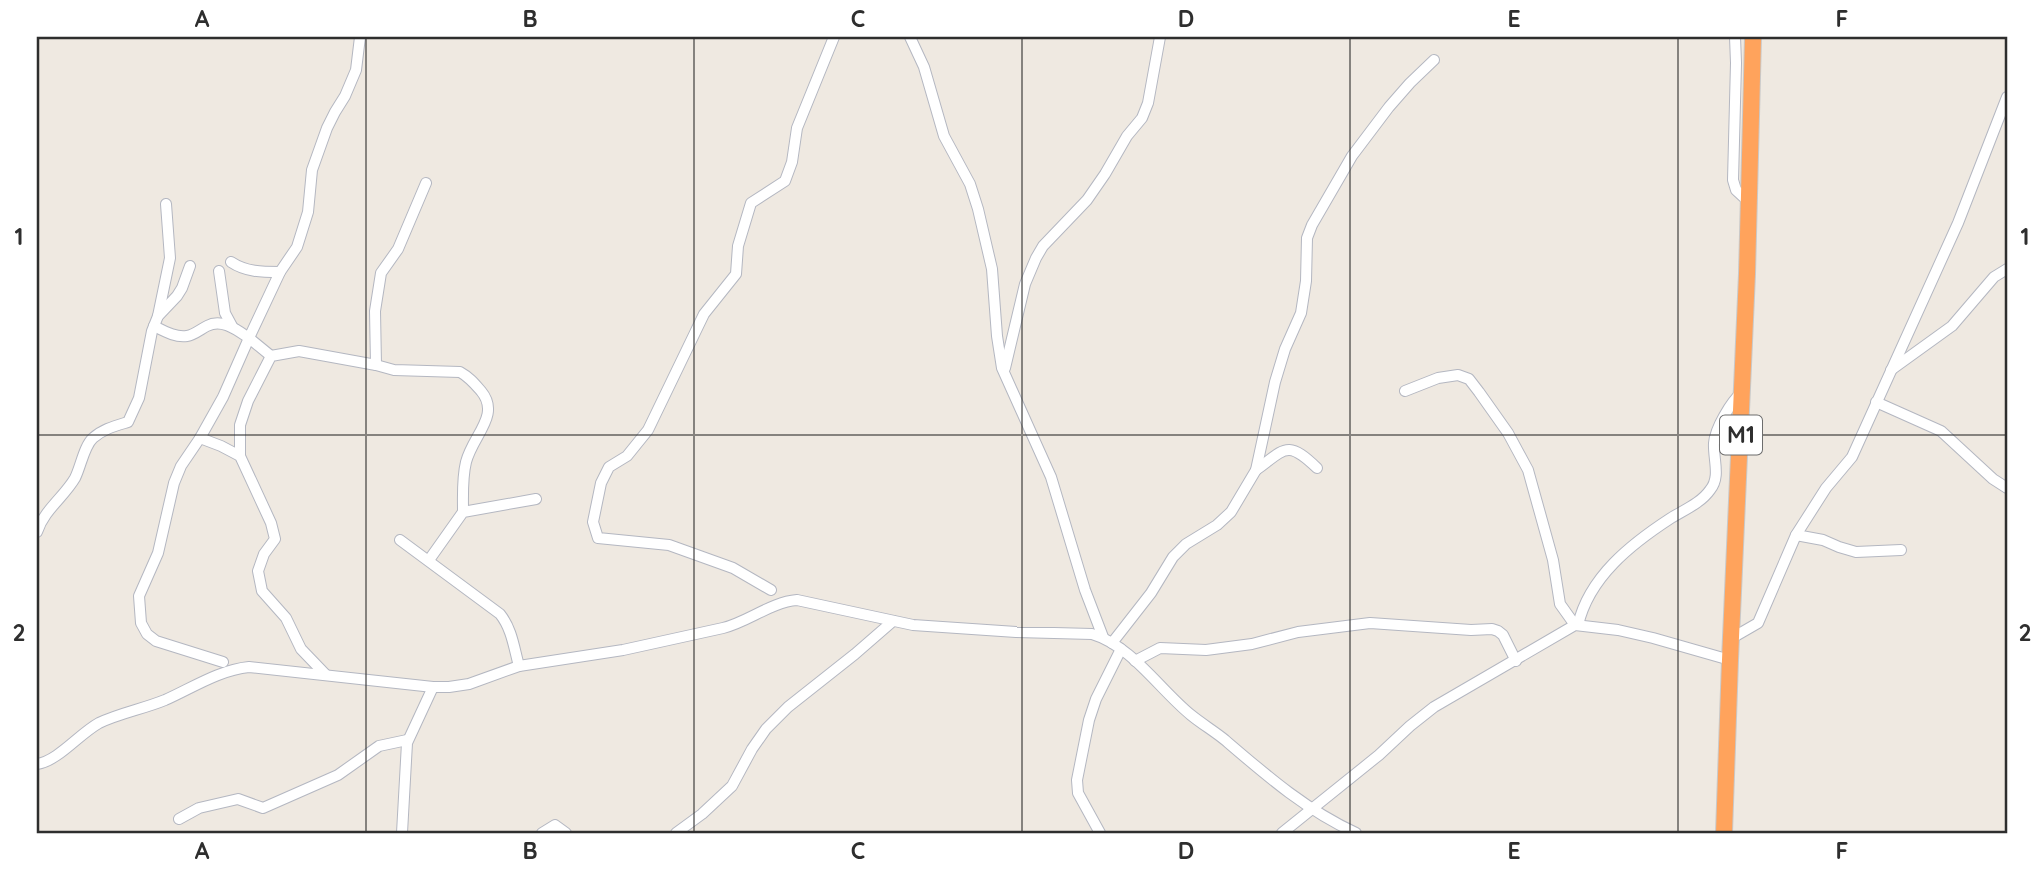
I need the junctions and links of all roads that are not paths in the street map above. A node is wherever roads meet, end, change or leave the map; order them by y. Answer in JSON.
{"nodes":[{"id":1,"x":360,"y":37,"type":"edge"},
{"id":2,"x":834,"y":37,"type":"edge"},
{"id":3,"x":911,"y":37,"type":"edge"},
{"id":4,"x":1160,"y":37,"type":"edge"},
{"id":5,"x":1735,"y":37,"type":"edge"},
{"id":6,"x":1753,"y":37,"type":"edge"},
{"id":7,"x":1434,"y":60,"type":"dead end"},
{"id":8,"x":2007,"y":97,"type":"edge"},
{"id":9,"x":426,"y":183,"type":"dead end"},
{"id":10,"x":1749,"y":202,"type":"junction"},
{"id":11,"x":166,"y":204,"type":"dead end"},
{"id":12,"x":231,"y":262,"type":"dead end"},
{"id":13,"x":190,"y":266,"type":"dead end"},
{"id":14,"x":2007,"y":269,"type":"edge"},
{"id":15,"x":219,"y":271,"type":"dead end"},
{"id":16,"x":280,"y":272,"type":"junction"},
{"id":17,"x":156,"y":322,"type":"junction"},
{"id":18,"x":232,"y":326,"type":"junction"},
{"id":19,"x":248,"y":338,"type":"junction"},
{"id":20,"x":271,"y":356,"type":"junction"},
{"id":21,"x":376,"y":365,"type":"junction"},
{"id":22,"x":1891,"y":370,"type":"junction"},
{"id":23,"x":1005,"y":374,"type":"junction"},
{"id":24,"x":1405,"y":391,"type":"dead end"},
{"id":25,"x":1743,"y":391,"type":"junction"},
{"id":26,"x":1876,"y":402,"type":"junction"},
{"id":27,"x":200,"y":438,"type":"junction"},
{"id":28,"x":240,"y":456,"type":"junction"},
{"id":29,"x":1317,"y":468,"type":"dead end"},
{"id":30,"x":1256,"y":470,"type":"junction"},
{"id":31,"x":2007,"y":488,"type":"edge"},
{"id":32,"x":536,"y":499,"type":"dead end"},
{"id":33,"x":463,"y":512,"type":"junction"},
{"id":34,"x":37,"y":532,"type":"edge"},
{"id":35,"x":1796,"y":535,"type":"junction"},
{"id":36,"x":400,"y":540,"type":"dead end"},
{"id":37,"x":1900,"y":550,"type":"dead end"},
{"id":38,"x":429,"y":560,"type":"junction"},
{"id":39,"x":771,"y":590,"type":"dead end"},
{"id":40,"x":893,"y":621,"type":"junction"},
{"id":41,"x":1576,"y":625,"type":"junction"},
{"id":42,"x":1731,"y":638,"type":"junction"},
{"id":43,"x":1112,"y":643,"type":"junction"},
{"id":44,"x":1730,"y":660,"type":"junction"},
{"id":45,"x":1135,"y":661,"type":"junction"},
{"id":46,"x":1516,"y":661,"type":"junction"},
{"id":47,"x":223,"y":662,"type":"dead end"},
{"id":48,"x":519,"y":666,"type":"junction"},
{"id":49,"x":326,"y":675,"type":"junction"},
{"id":50,"x":433,"y":687,"type":"junction"},
{"id":51,"x":407,"y":740,"type":"junction"},
{"id":52,"x":42,"y":763,"type":"edge"},
{"id":53,"x":37,"y":776,"type":"edge"},
{"id":54,"x":1312,"y":810,"type":"junction"},
{"id":55,"x":179,"y":819,"type":"dead end"},
{"id":56,"x":402,"y":833,"type":"edge"},
{"id":57,"x":542,"y":833,"type":"edge"},
{"id":58,"x":566,"y":833,"type":"edge"},
{"id":59,"x":676,"y":833,"type":"edge"},
{"id":60,"x":1100,"y":833,"type":"edge"},
{"id":61,"x":1282,"y":833,"type":"edge"},
{"id":62,"x":1356,"y":833,"type":"edge"},
{"id":63,"x":1724,"y":833,"type":"edge"}],
"edges":[{"from":1,"to":16,"type":"street"},
{"from":2,"to":39,"type":"street"},
{"from":3,"to":23,"type":"street"},
{"from":4,"to":23,"type":"street"},
{"from":5,"to":10,"type":"street"},
{"from":6,"to":10,"type":"highway","number":"M1"},
{"from":7,"to":30,"type":"street"},
{"from":8,"to":22,"type":"street"},
{"from":9,"to":21,"type":"street"},
{"from":10,"to":25,"type":"highway","number":"M1"},
{"from":11,"to":17,"type":"street"},
{"from":12,"to":16,"type":"street"},
{"from":13,"to":17,"type":"street"},
{"from":14,"to":22,"type":"street"},
{"from":15,"to":18,"type":"street"},
{"from":16,"to":19,"type":"street"},
{"from":17,"to":18,"type":"street"},
{"from":17,"to":34,"type":"street"},
{"from":18,"to":19,"type":"street"},
{"from":19,"to":20,"type":"street"},
{"from":19,"to":27,"type":"street"},
{"from":20,"to":21,"type":"street"},
{"from":20,"to":28,"type":"street"},
{"from":21,"to":33,"type":"street"},
{"from":22,"to":26,"type":"street"},
{"from":23,"to":43,"type":"street"},
{"from":24,"to":41,"type":"street"},
{"from":25,"to":41,"type":"street"},
{"from":25,"to":42,"type":"highway","number":"M1"},
{"from":26,"to":31,"type":"street"},
{"from":26,"to":35,"type":"street"},
{"from":27,"to":28,"type":"street"},
{"from":27,"to":47,"type":"street"},
{"from":28,"to":49,"type":"street"},
{"from":29,"to":30,"type":"street"},
{"from":30,"to":43,"type":"street"},
{"from":32,"to":33,"type":"street"},
{"from":33,"to":38,"type":"street"},
{"from":35,"to":37,"type":"street"},
{"from":35,"to":42,"type":"street"},
{"from":36,"to":38,"type":"street"},
{"from":38,"to":48,"type":"street"},
{"from":40,"to":43,"type":"street"},
{"from":40,"to":48,"type":"street"},
{"from":40,"to":59,"type":"street"},
{"from":41,"to":44,"type":"street"},
{"from":41,"to":46,"type":"street"},
{"from":42,"to":44,"type":"highway","number":"M1"},
{"from":43,"to":45,"type":"street"},
{"from":43,"to":60,"type":"street"},
{"from":44,"to":63,"type":"highway","number":"M1"},
{"from":45,"to":46,"type":"street"},
{"from":45,"to":54,"type":"street"},
{"from":46,"to":54,"type":"street"},
{"from":48,"to":50,"type":"street"},
{"from":49,"to":50,"type":"street"},
{"from":49,"to":52,"type":"street"},
{"from":50,"to":51,"type":"street"},
{"from":51,"to":55,"type":"street"},
{"from":51,"to":56,"type":"street"},
{"from":52,"to":53,"type":"street"},
{"from":54,"to":61,"type":"street"},
{"from":54,"to":62,"type":"street"},
{"from":57,"to":58,"type":"street"}]}
